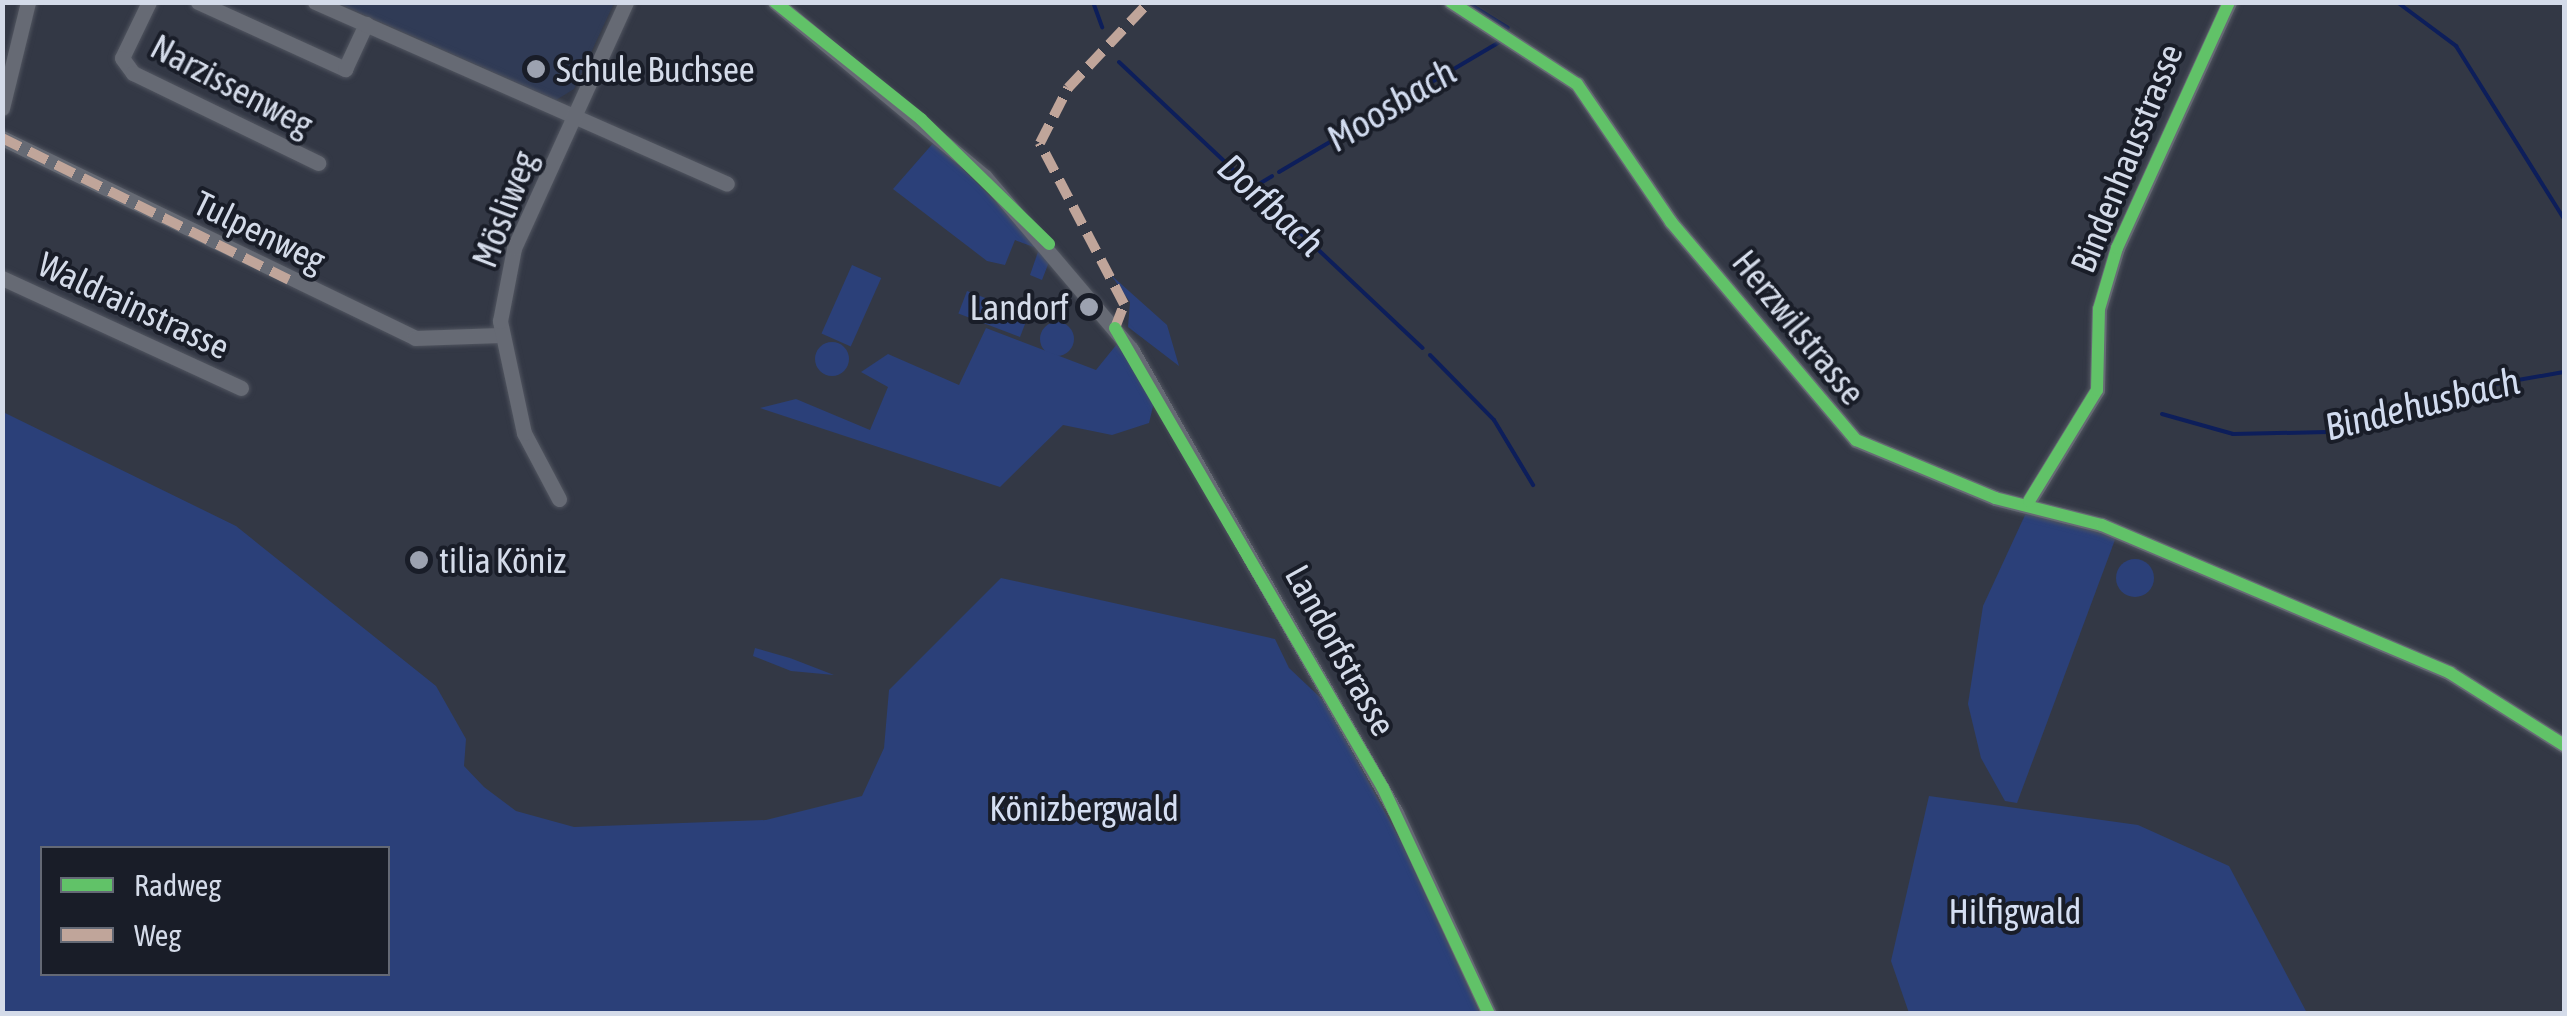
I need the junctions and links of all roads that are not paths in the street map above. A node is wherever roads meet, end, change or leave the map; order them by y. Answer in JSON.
{"nodes":[{"id":1,"x":28,"y":2,"type":"edge"},
{"id":2,"x":149,"y":2,"type":"edge"},
{"id":3,"x":198,"y":2,"type":"edge"},
{"id":4,"x":315,"y":2,"type":"edge"},
{"id":5,"x":626,"y":2,"type":"edge"},
{"id":6,"x":775,"y":2,"type":"edge"},
{"id":7,"x":1451,"y":2,"type":"edge"},
{"id":8,"x":2229,"y":2,"type":"edge"},
{"id":9,"x":366,"y":24,"type":"junction"},
{"id":10,"x":2,"y":36,"type":"edge"},
{"id":11,"x":19,"y":43,"type":"junction"},
{"id":12,"x":2,"y":108,"type":"edge"},
{"id":13,"x":574,"y":117,"type":"junction"},
{"id":14,"x":2,"y":138,"type":"edge"},
{"id":15,"x":318,"y":163,"type":"dead end"},
{"id":16,"x":726,"y":184,"type":"dead end"},
{"id":17,"x":2,"y":278,"type":"edge"},
{"id":18,"x":500,"y":335,"type":"junction"},
{"id":19,"x":241,"y":388,"type":"dead end"},
{"id":20,"x":558,"y":500,"type":"dead end"},
{"id":21,"x":2029,"y":502,"type":"junction"},
{"id":22,"x":2564,"y":745,"type":"edge"},
{"id":23,"x":1489,"y":1014,"type":"edge"}],
"edges":[{"from":1,"to":11,"type":"street"},
{"from":2,"to":15,"type":"street","name":"Narzissenweg"},
{"from":3,"to":9,"type":"street"},
{"from":4,"to":9,"type":"street"},
{"from":5,"to":13,"type":"street","name":"Mösliweg"},
{"from":6,"to":23,"type":"street","name":"Landorfstrasse"},
{"from":7,"to":21,"type":"street","name":"Herzwilstrasse"},
{"from":8,"to":21,"type":"street","name":"Bindenhausstrasse"},
{"from":9,"to":13,"type":"street"},
{"from":10,"to":11,"type":"street"},
{"from":11,"to":12,"type":"street"},
{"from":13,"to":16,"type":"street"},
{"from":13,"to":18,"type":"street","name":"Mösliweg"},
{"from":14,"to":18,"type":"street","name":"Tulpenweg"},
{"from":17,"to":19,"type":"street","name":"Waldrainstrasse"},
{"from":18,"to":20,"type":"street","name":"Mösliweg"},
{"from":21,"to":22,"type":"street","name":"Herzwilstrasse"}]}
